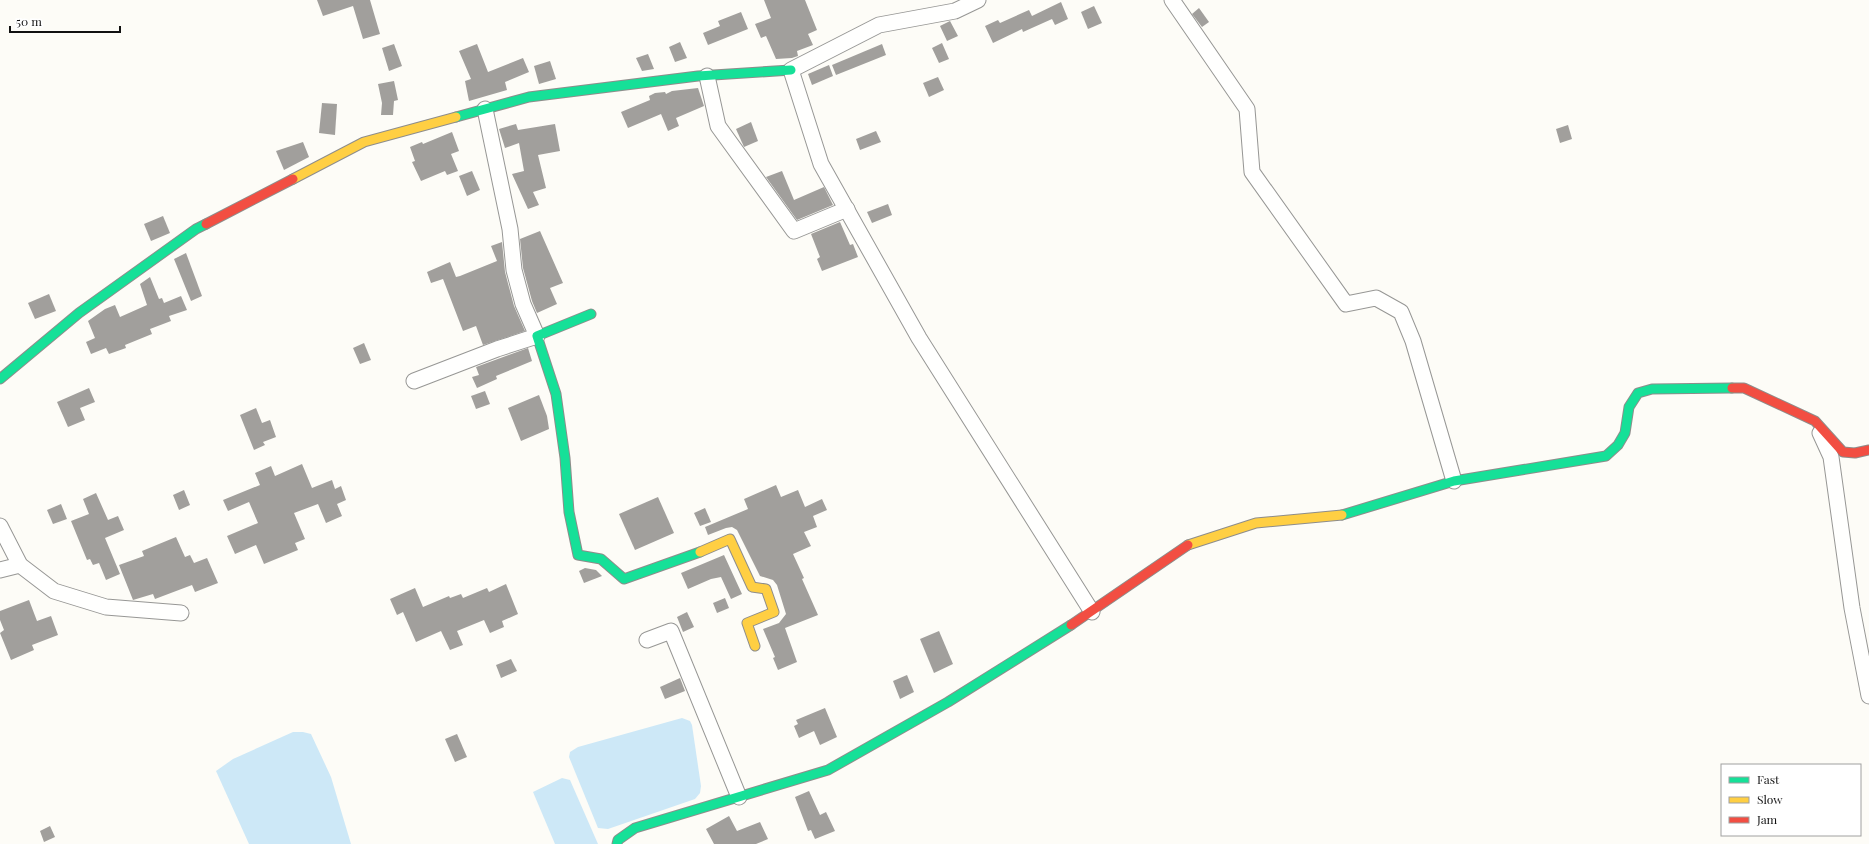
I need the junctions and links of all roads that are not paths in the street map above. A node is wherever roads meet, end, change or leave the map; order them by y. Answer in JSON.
{"nodes":[{"id":1,"x":978,"y":0,"type":"edge"},
{"id":2,"x":1172,"y":0,"type":"edge"},
{"id":3,"x":791,"y":70,"type":"junction"},
{"id":4,"x":707,"y":76,"type":"junction"},
{"id":5,"x":485,"y":109,"type":"junction"},
{"id":6,"x":847,"y":209,"type":"junction"},
{"id":7,"x":591,"y":314,"type":"dead end"},
{"id":8,"x":538,"y":336,"type":"junction"},
{"id":9,"x":0,"y":379,"type":"edge"},
{"id":10,"x":414,"y":381,"type":"dead end"},
{"id":11,"x":1815,"y":421,"type":"junction"},
{"id":12,"x":1869,"y":450,"type":"edge"},
{"id":13,"x":1454,"y":481,"type":"junction"},
{"id":14,"x":0,"y":526,"type":"edge"},
{"id":15,"x":20,"y":565,"type":"junction"},
{"id":16,"x":0,"y":570,"type":"edge"},
{"id":17,"x":1092,"y":612,"type":"junction"},
{"id":18,"x":181,"y":613,"type":"dead end"},
{"id":19,"x":647,"y":640,"type":"dead end"},
{"id":20,"x":755,"y":646,"type":"dead end"},
{"id":21,"x":1869,"y":696,"type":"edge"},
{"id":22,"x":739,"y":797,"type":"junction"},
{"id":23,"x":617,"y":844,"type":"edge"}],
"edges":[{"from":1,"to":3,"type":"street"},
{"from":2,"to":13,"type":"street"},
{"from":3,"to":4,"type":"street"},
{"from":3,"to":6,"type":"street"},
{"from":4,"to":5,"type":"street"},
{"from":4,"to":6,"type":"street"},
{"from":5,"to":8,"type":"street"},
{"from":5,"to":9,"type":"street"},
{"from":6,"to":17,"type":"street"},
{"from":7,"to":8,"type":"street"},
{"from":8,"to":10,"type":"street"},
{"from":8,"to":20,"type":"street"},
{"from":11,"to":12,"type":"street"},
{"from":11,"to":13,"type":"street"},
{"from":11,"to":21,"type":"street"},
{"from":13,"to":17,"type":"street"},
{"from":14,"to":15,"type":"street"},
{"from":15,"to":16,"type":"street"},
{"from":15,"to":18,"type":"street"},
{"from":17,"to":22,"type":"street"},
{"from":19,"to":22,"type":"street"},
{"from":22,"to":23,"type":"street"}]}
